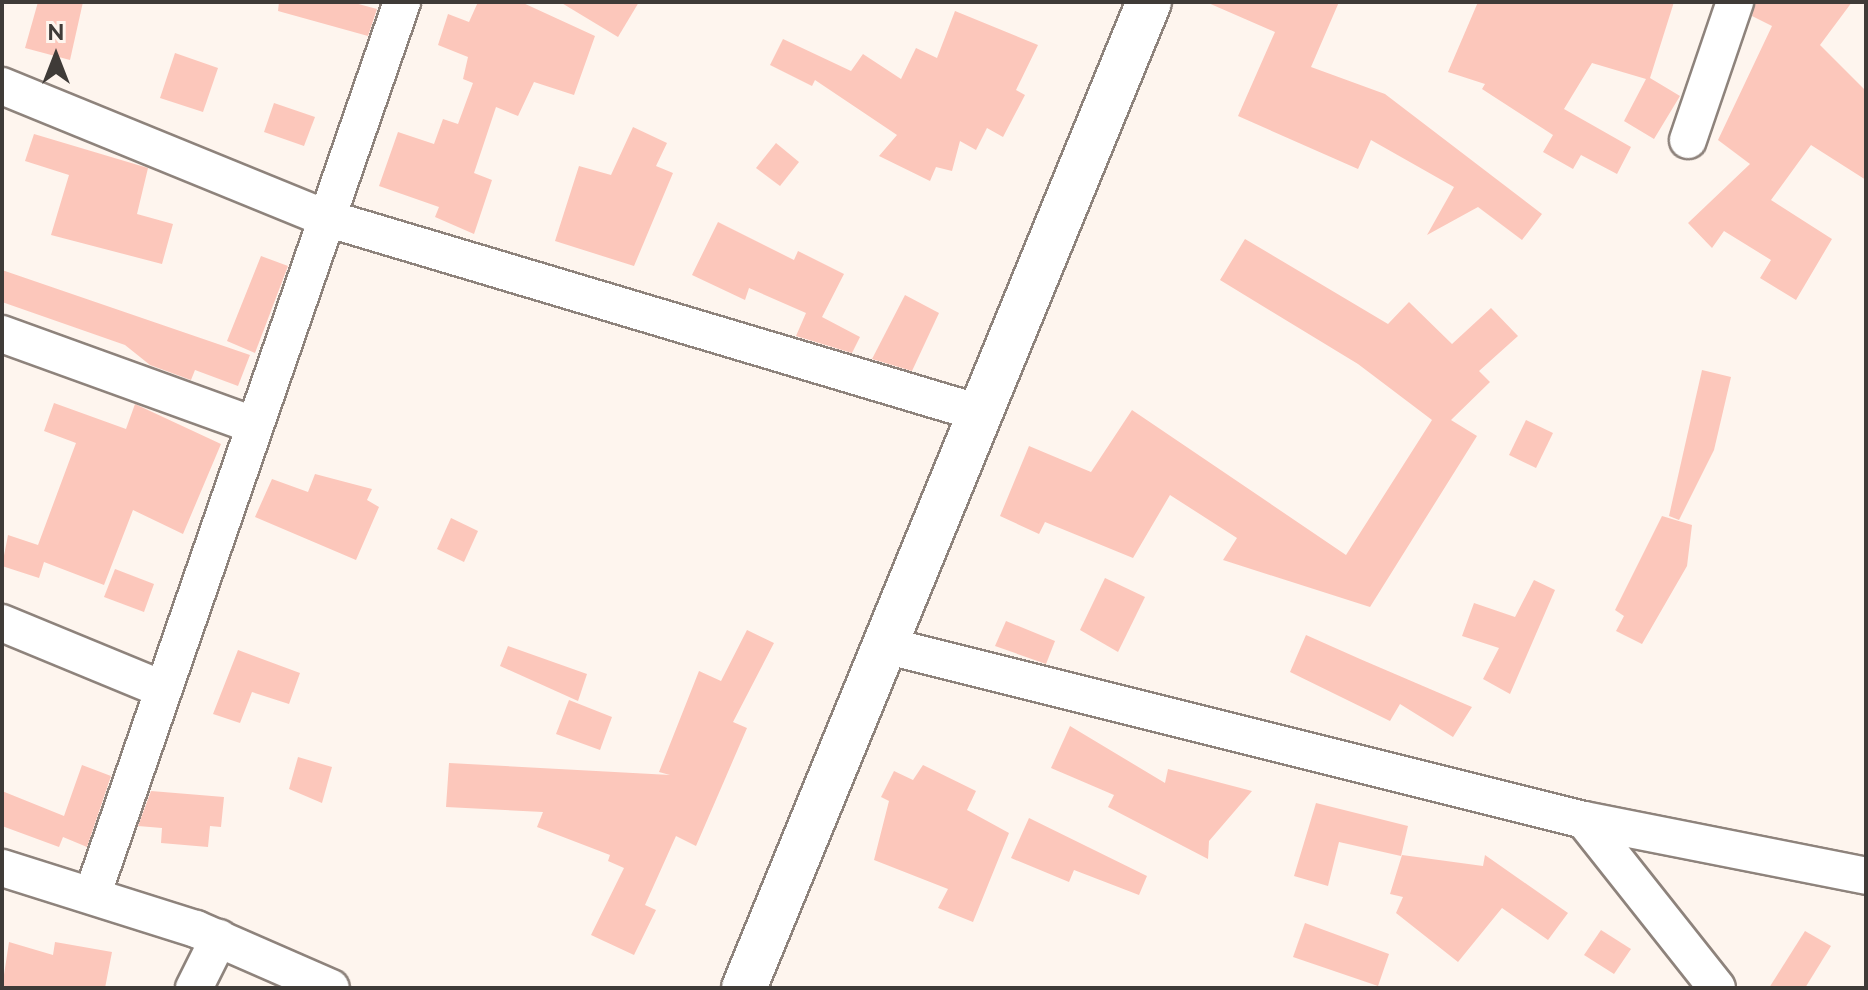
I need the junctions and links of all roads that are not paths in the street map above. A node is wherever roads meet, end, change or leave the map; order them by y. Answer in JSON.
{"nodes":[{"id":1,"x":402,"y":2,"type":"edge"},
{"id":2,"x":1149,"y":2,"type":"edge"},
{"id":3,"x":1735,"y":2,"type":"edge"},
{"id":4,"x":2,"y":86,"type":"edge"},
{"id":5,"x":1688,"y":140,"type":"dead end"},
{"id":6,"x":326,"y":218,"type":"junction"},
{"id":7,"x":2,"y":334,"type":"edge"},
{"id":8,"x":983,"y":414,"type":"junction"},
{"id":9,"x":254,"y":425,"type":"junction"},
{"id":10,"x":2,"y":623,"type":"edge"},
{"id":11,"x":884,"y":645,"type":"junction"},
{"id":12,"x":162,"y":689,"type":"junction"},
{"id":13,"x":1584,"y":820,"type":"junction"},
{"id":14,"x":2,"y":868,"type":"edge"},
{"id":15,"x":1866,"y":876,"type":"edge"},
{"id":16,"x":93,"y":893,"type":"junction"},
{"id":17,"x":219,"y":938,"type":"junction"},
{"id":18,"x":194,"y":988,"type":"edge"},
{"id":19,"x":331,"y":988,"type":"edge"},
{"id":20,"x":744,"y":988,"type":"edge"},
{"id":21,"x":1717,"y":988,"type":"edge"}],
"edges":[{"from":1,"to":6,"type":"street"},
{"from":2,"to":8,"type":"highway"},
{"from":3,"to":5,"type":"street"},
{"from":4,"to":6,"type":"street"},
{"from":6,"to":8,"type":"street"},
{"from":6,"to":9,"type":"street"},
{"from":7,"to":9,"type":"street"},
{"from":8,"to":11,"type":"highway"},
{"from":9,"to":12,"type":"street"},
{"from":10,"to":12,"type":"street"},
{"from":11,"to":13,"type":"street"},
{"from":11,"to":20,"type":"highway"},
{"from":12,"to":16,"type":"street"},
{"from":13,"to":15,"type":"street"},
{"from":13,"to":21,"type":"street"},
{"from":14,"to":16,"type":"street"},
{"from":16,"to":17,"type":"street"},
{"from":17,"to":18,"type":"street"},
{"from":17,"to":19,"type":"street"}]}
